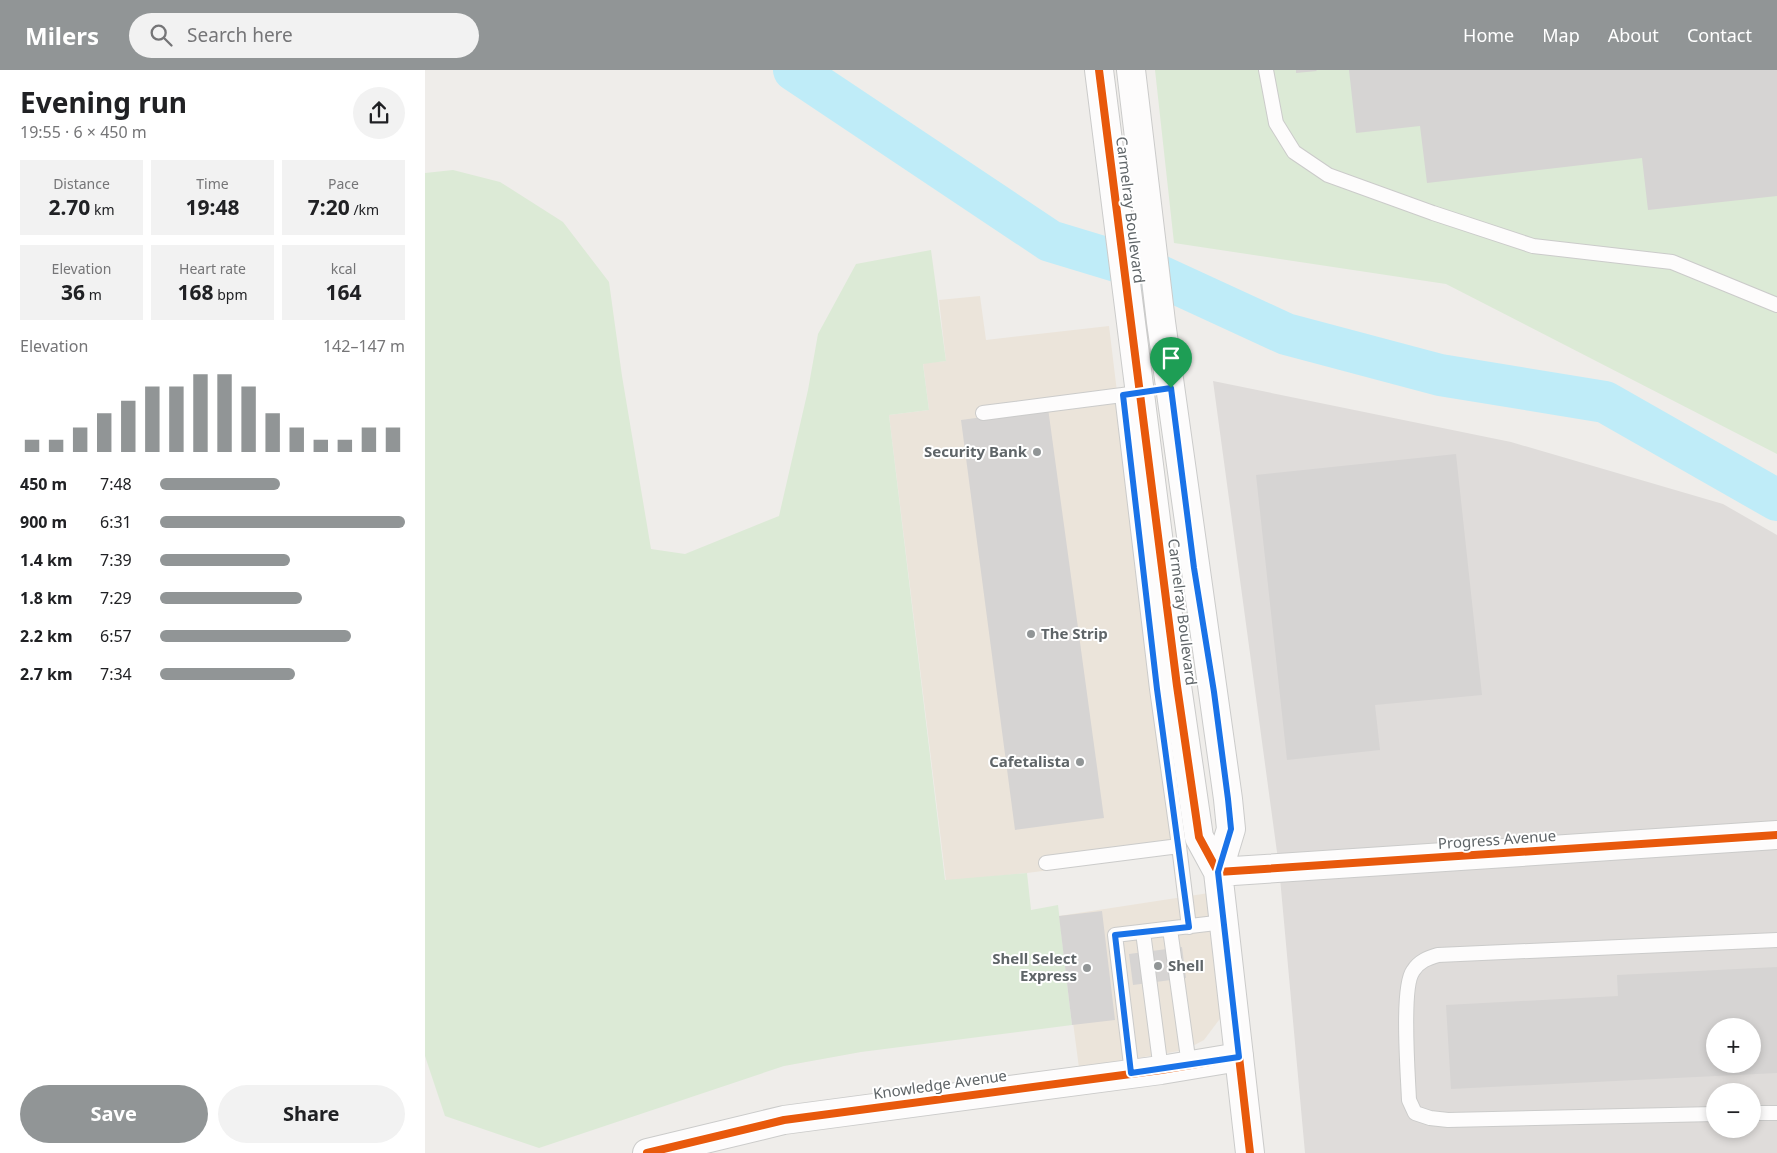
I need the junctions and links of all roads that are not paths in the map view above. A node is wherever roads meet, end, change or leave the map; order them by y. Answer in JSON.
{"nodes":[{"id":1,"x":1099,"y":70,"type":"edge"},
{"id":2,"x":1131,"y":70,"type":"edge"},
{"id":3,"x":1266,"y":70,"type":"edge"},
{"id":4,"x":1777,"y":305,"type":"edge"},
{"id":5,"x":1171,"y":388,"type":"junction"},
{"id":6,"x":1130,"y":394,"type":"junction"},
{"id":7,"x":983,"y":413,"type":"dead end"},
{"id":8,"x":1167,"y":687,"type":"junction"},
{"id":9,"x":1777,"y":835,"type":"edge"},
{"id":10,"x":1179,"y":846,"type":"junction"},
{"id":11,"x":1046,"y":863,"type":"dead end"},
{"id":12,"x":1218,"y":872,"type":"junction"},
{"id":13,"x":1224,"y":922,"type":"junction"},
{"id":14,"x":1189,"y":927,"type":"junction"},
{"id":15,"x":1170,"y":929,"type":"junction"},
{"id":16,"x":1143,"y":932,"type":"junction"},
{"id":17,"x":1777,"y":940,"type":"edge"},
{"id":18,"x":1239,"y":1057,"type":"junction"},
{"id":19,"x":1189,"y":1065,"type":"junction"},
{"id":20,"x":1161,"y":1070,"type":"junction"},
{"id":21,"x":1131,"y":1073,"type":"junction"},
{"id":22,"x":1761,"y":1113,"type":"edge"},
{"id":23,"x":1777,"y":1113,"type":"edge"},
{"id":24,"x":1706,"y":1114,"type":"edge"},
{"id":25,"x":647,"y":1153,"type":"edge"},
{"id":26,"x":1250,"y":1153,"type":"edge"}],
"edges":[{"from":1,"to":6,"type":"street","name":"Carmelray Boulevard"},
{"from":2,"to":5,"type":"street","name":"Carmelray Boulevard"},
{"from":3,"to":4,"type":"lane"},
{"from":5,"to":6,"type":"street"},
{"from":5,"to":12,"type":"street","name":"Carmelray Boulevard"},
{"from":6,"to":7,"type":"lane"},
{"from":6,"to":8,"type":"street","name":"Carmelray Boulevard"},
{"from":8,"to":10,"type":"lane"},
{"from":8,"to":12,"type":"street","name":"Carmelray Boulevard"},
{"from":9,"to":12,"type":"street","name":"Progress Avenue"},
{"from":10,"to":11,"type":"lane"},
{"from":10,"to":14,"type":"lane"},
{"from":12,"to":13,"type":"street","name":"Carmelray Boulevard"},
{"from":13,"to":14,"type":"lane"},
{"from":13,"to":18,"type":"street","name":"Carmelray Boulevard"},
{"from":14,"to":15,"type":"lane"},
{"from":15,"to":16,"type":"lane"},
{"from":15,"to":19,"type":"lane"},
{"from":16,"to":20,"type":"lane"},
{"from":16,"to":21,"type":"lane"},
{"from":17,"to":24,"type":"lane"},
{"from":18,"to":19,"type":"street","name":"Knowledge Avenue"},
{"from":18,"to":26,"type":"street","name":"Carmelray Boulevard"},
{"from":19,"to":20,"type":"street","name":"Knowledge Avenue"},
{"from":20,"to":21,"type":"street","name":"Knowledge Avenue"},
{"from":21,"to":25,"type":"street","name":"Knowledge Avenue"},
{"from":22,"to":23,"type":"lane"}]}
